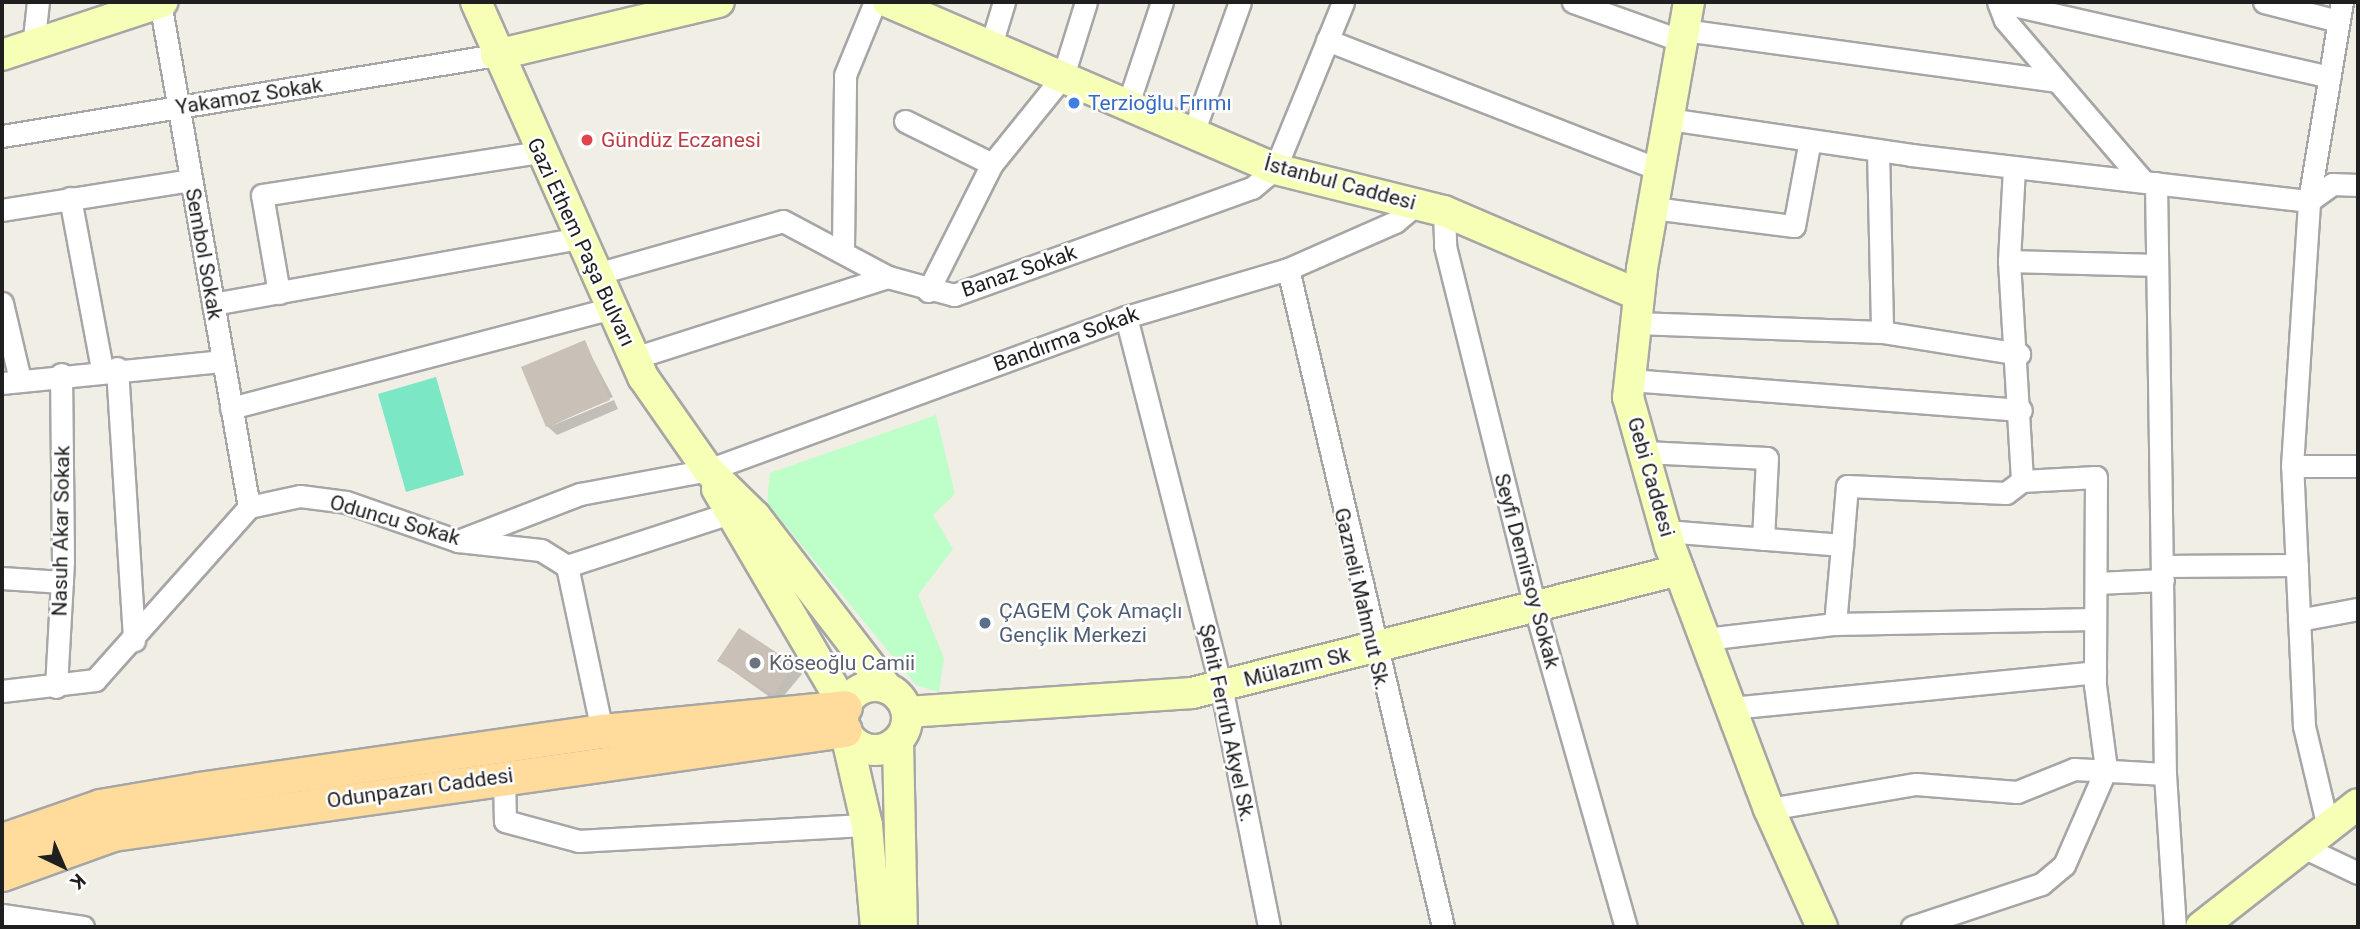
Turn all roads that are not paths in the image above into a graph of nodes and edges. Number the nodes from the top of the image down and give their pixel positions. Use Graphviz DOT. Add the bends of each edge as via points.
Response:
graph roads {
  1 [pos="38,2"];
  2 [pos="161,2"];
  3 [pos="719,2"];
  4 [pos="875,2"];
  5 [pos="888,2"];
  6 [pos="1004,2"];
  7 [pos="1087,2"];
  8 [pos="1161,2"];
  9 [pos="1240,2"];
  10 [pos="1343,2"];
  11 [pos="1573,2"];
  12 [pos="1999,2"];
  13 [pos="2264,2"];
  14 [pos="480,3"];
  15 [pos="2340,11"];
  16 [pos="1685,24"];
  17 [pos="1327,40"];
  18 [pos="991,45"];
  19 [pos="33,47"];
  20 [pos="2,55"];
  21 [pos="496,55"];
  22 [pos="1063,76"];
  23 [pos="2330,77"];
  24 [pos="2056,81"];
  25 [pos="1128,104"];
  26 [pos="179,108"];
  27 [pos="1668,118"];
  28 [pos="905,121"];
  29 [pos="1193,133"];
  30 [pos="2,136"];
  31 [pos="1810,140"];
  32 [pos="1878,150"];
  33 [pos="540,152"];
  34 [pos="992,164"];
  35 [pos="2014,168"];
  36 [pos="1275,169"];
  37 [pos="1660,170"];
  38 [pos="191,180"];
  39 [pos="2149,182"];
  40 [pos="2358,185"];
  41 [pos="71,198"];
  42 [pos="2309,201"];
  43 [pos="1431,207"];
  44 [pos="1653,208"];
  45 [pos="2,210"];
  46 [pos="579,238"];
  47 [pos="843,248"];
  48 [pos="2009,261"];
  49 [pos="2157,265"];
  50 [pos="1288,269"];
  51 [pos="596,274"];
  52 [pos="888,277"];
  53 [pos="928,291"];
  54 [pos="279,293"];
  55 [pos="2,303"];
  56 [pos="213,304"];
  57 [pos="611,308"];
  58 [pos="1638,309"];
  59 [pos="1126,317"];
  60 [pos="1882,332"];
  61 [pos="2019,354"];
  62 [pos="634,358"];
  63 [pos="223,361"];
  64 [pos="110,368"];
  65 [pos="61,374"];
  66 [pos="1630,380"];
  67 [pos="11,382"];
  68 [pos="231,408"];
  69 [pos="2021,410"];
  70 [pos="1644,452"];
  71 [pos="2292,466"];
  72 [pos="2358,466"];
  73 [pos="708,470"];
  74 [pos="2022,481"];
  75 [pos="249,507"];
  76 [pos="727,514"];
  77 [pos="1665,531"];
  78 [pos="1763,539"];
  79 [pos="458,541"];
  80 [pos="1842,545"];
  81 [pos="2297,565"];
  82 [pos="567,566"];
  83 [pos="1679,570"];
  84 [pos="2162,573"];
  85 [pos="2,578"];
  86 [pos="62,582"];
  87 [pos="2096,583"];
  88 [pos="1535,608"];
  89 [pos="2358,610"];
  90 [pos="2095,619"];
  91 [pos="2299,620"];
  92 [pos="1835,624"];
  93 [pos="1705,639"];
  94 [pos="134,640"];
  95 [pos="1372,648"];
  96 [pos="2095,672"];
  97 [pos="1221,686"];
  98 [pos="56,687"];
  99 [pos="887,688"];
  100 [pos="2,691"];
  101 [pos="1731,708"];
  102 [pos="907,712"];
  103 [pos="845,718"];
  104 [pos="602,731"];
  105 [pos="898,741"];
  106 [pos="2106,769"];
  107 [pos="2165,774"];
  108 [pos="504,775"];
  109 [pos="2358,804"];
  110 [pos="1769,809"];
  111 [pos="867,825"];
  112 [pos="2328,827"];
  113 [pos="2,840"];
  114 [pos="2301,846"];
  115 [pos="2358,873"];
  116 [pos="2,874"];
  117 [pos="2,915"];
  118 [pos="2217,923"];
  119 [pos="83,927"];
  120 [pos="876,927"];
  121 [pos="902,927"];
  122 [pos="1269,927"];
  123 [pos="1443,927"];
  124 [pos="1626,927"];
  125 [pos="1822,927"];
  126 [pos="1912,927"];
  127 [pos="2175,927"];
  1 -- 19 [label="street"];
  2 -- 19 [label="main road"];
  2 -- 26 [label="street, Sembol Sokak"];
  3 -- 21 [label="main road"];
  4 -- 47 [label="street" via="845,75"];
  5 -- 18 [label="main road, İstanbul Caddesi"];
  6 -- 18 [label="street"];
  7 -- 22 [label="street"];
  8 -- 25 [label="street"];
  9 -- 29 [label="street"];
  10 -- 17 [label="street"];
  11 -- 16 [label="street"];
  12 -- 23 [label="street"];
  12 -- 24 [label="street"];
  13 -- 15 [label="street"];
  14 -- 21 [label="main road, Gazi Ethem Paşa Bulvarı"];
  15 -- 23 [label="street"];
  16 -- 24 [label="street"];
  16 -- 27 [label="main road, Gebi Caddesi"];
  17 -- 36 [label="street"];
  17 -- 37 [label="street"];
  18 -- 22 [label="main road, İstanbul Caddesi"];
  19 -- 20 [label="main road"];
  21 -- 26 [label="street, Yakamoz Sokak"];
  21 -- 33 [label="main road, Gazi Ethem Paşa Bulvarı"];
  22 -- 25 [label="main road, İstanbul Caddesi"];
  22 -- 34 [label="street"];
  23 -- 42 [label="street"];
  24 -- 39 [label="street"];
  25 -- 29 [label="main road, İstanbul Caddesi"];
  26 -- 30 [label="street, Yakamoz Sokak"];
  26 -- 38 [label="street, Sembol Sokak"];
  27 -- 31 [label="street"];
  27 -- 37 [label="main road, Gebi Caddesi"];
  28 -- 34 [label="street"];
  29 -- 36 [label="main road, İstanbul Caddesi"];
  31 -- 32 [label="street"];
  31 -- 44 [label="street" via="1794,226"];
  32 -- 35 [label="street"];
  32 -- 60 [label="street"];
  33 -- 46 [label="main road, Gazi Ethem Paşa Bulvarı"];
  33 -- 54 [label="street" via="262,195"];
  34 -- 53 [label="street"];
  35 -- 39 [label="street"];
  35 -- 48 [label="street"];
  36 -- 43 [label="main road, İstanbul Caddesi"];
  36 -- 53 [label="street, Banaz Sokak" via="1252,188 954,295"];
  37 -- 44 [label="main road, Gebi Caddesi"];
  38 -- 41 [label="street"];
  38 -- 56 [label="street, Sembol Sokak"];
  39 -- 42 [label="street"];
  39 -- 49 [label="street"];
  40 -- 42 [label="street" via="2332,184"];
  41 -- 45 [label="street"];
  41 -- 64 [label="street"];
  42 -- 71 [label="street"];
  43 -- 50 [label="street, Bandırma Sokak"];
  43 -- 58 [label="main road, İstanbul Caddesi"];
  43 -- 88 [label="street, Seyfi Demirsoy Sokak" via="1445,246"];
  44 -- 58 [label="main road, Gebi Caddesi"];
  46 -- 51 [label="main road, Gazi Ethem Paşa Bulvarı"];
  46 -- 54 [label="street"];
  47 -- 51 [label="street, Banaz Sokak" via="783,222"];
  47 -- 52 [label="street, Banaz Sokak"];
  48 -- 49 [label="street"];
  48 -- 61 [label="street"];
  49 -- 84 [label="street"];
  50 -- 59 [label="street, Bandırma Sokak"];
  50 -- 95 [label="street, Gazneli Mahmut Sk."];
  51 -- 57 [label="main road, Gazi Ethem Paşa Bulvarı"];
  52 -- 53 [label="street, Banaz Sokak"];
  52 -- 62 [label="street"];
  54 -- 56 [label="street"];
  55 -- 67 [label="street"];
  56 -- 63 [label="street, Sembol Sokak"];
  57 -- 62 [label="main road, Gazi Ethem Paşa Bulvarı"];
  57 -- 68 [label="street"];
  58 -- 60 [label="street"];
  58 -- 66 [label="main road, Gebi Caddesi"];
  59 -- 73 [label="street, Bandırma Sokak"];
  59 -- 97 [label="street, Şehit Ferruh Akyel Sk."];
  60 -- 61 [label="street"];
  61 -- 69 [label="street"];
  62 -- 73 [label="main road, Gazi Ethem Paşa Bulvarı"];
  63 -- 64 [label="street"];
  63 -- 68 [label="street, Sembol Sokak"];
  64 -- 65 [label="street"];
  64 -- 94 [label="street"];
  65 -- 67 [label="street"];
  65 -- 86 [label="street, Nasuh Akar Sokak"];
  66 -- 69 [label="street"];
  66 -- 70 [label="main road, Gebi Caddesi" via="1628,397"];
  68 -- 75 [label="street, Sembol Sokak"];
  69 -- 74 [label="street"];
  70 -- 77 [label="main road, Gebi Caddesi"];
  70 -- 78 [label="street" via="1768,458"];
  71 -- 72 [label="street"];
  71 -- 81 [label="street"];
  73 -- 76 [label="main road, Gazi Ethem Paşa Bulvarı"];
  73 -- 79 [label="street, Bandırma Sokak" via="580,494"];
  73 -- 99 [label="main road, Gazi Ethem Paşa Bulvarı" via="755,516"];
  74 -- 80 [label="street" via="2006,493 1847,486"];
  74 -- 87 [label="street" via="2096,477"];
  75 -- 79 [label="street, Oduncu Sokak" via="300,496 346,502"];
  75 -- 94 [label="street"];
  76 -- 82 [label="street"];
  76 -- 103 [label="main road, Gazi Ethem Paşa Bulvarı"];
  77 -- 78 [label="street"];
  77 -- 83 [label="main road, Gebi Caddesi"];
  78 -- 80 [label="street"];
  79 -- 82 [label="street, Oduncu Sokak" via="541,550"];
  80 -- 92 [label="street"];
  81 -- 84 [label="street"];
  81 -- 91 [label="street"];
  82 -- 104 [label="street"];
  83 -- 88 [label="main road, Mülazım Sk"];
  83 -- 93 [label="main road, Gebi Caddesi"];
  84 -- 87 [label="street"];
  84 -- 107 [label="street"];
  85 -- 86 [label="street"];
  86 -- 98 [label="street, Nasuh Akar Sokak"];
  87 -- 90 [label="street"];
  88 -- 95 [label="main road, Mülazım Sk"];
  88 -- 124 [label="street, Seyfi Demirsoy Sokak"];
  89 -- 91 [label="street"];
  90 -- 92 [label="street"];
  90 -- 96 [label="street"];
  91 -- 112 [label="street" via="2304,726"];
  92 -- 93 [label="street"];
  93 -- 101 [label="main road, Gebi Caddesi"];
  94 -- 98 [label="street" via="94,680"];
  95 -- 97 [label="main road, Mülazım Sk"];
  95 -- 123 [label="street, Gazneli Mahmut Sk."];
  96 -- 101 [label="street"];
  96 -- 106 [label="street"];
  97 -- 102 [label="main road, Mülazım Sk" via="1192,693"];
  97 -- 122 [label="street, Şehit Ferruh Akyel Sk."];
  98 -- 100 [label="street"];
  99 -- 102 [label="main road"];
  99 -- 103 [label="main road" via="867,688"];
  101 -- 110 [label="main road, Gebi Caddesi"];
  102 -- 105 [label="main road"];
  103 -- 104 [label="main road, Odunpazarı Caddesi"];
  103 -- 105 [label="main road" via="868,750"];
  103 -- 108 [label="main road, Odunpazarı Caddesi"];
  103 -- 111 [label="main road, Gazi Ethem Paşa Bulvarı"];
  104 -- 113 [label="main road, Odunpazarı Caddesi" via="100,806"];
  105 -- 121 [label="main road"];
  106 -- 107 [label="street"];
  106 -- 110 [label="street" via="2074,769 2017,792 1916,784"];
  106 -- 126 [label="street" via="2064,865 2041,884"];
  107 -- 127 [label="street"];
  108 -- 111 [label="street" via="505,821 579,841"];
  108 -- 116 [label="main road, Odunpazarı Caddesi" via="113,834"];
  109 -- 112 [label="main road"];
  110 -- 125 [label="main road, Gebi Caddesi"];
  111 -- 120 [label="main road, Gazi Ethem Paşa Bulvarı"];
  112 -- 114 [label="main road"];
  114 -- 115 [label="street"];
  114 -- 118 [label="main road"];
  117 -- 119 [label="street"];
}
